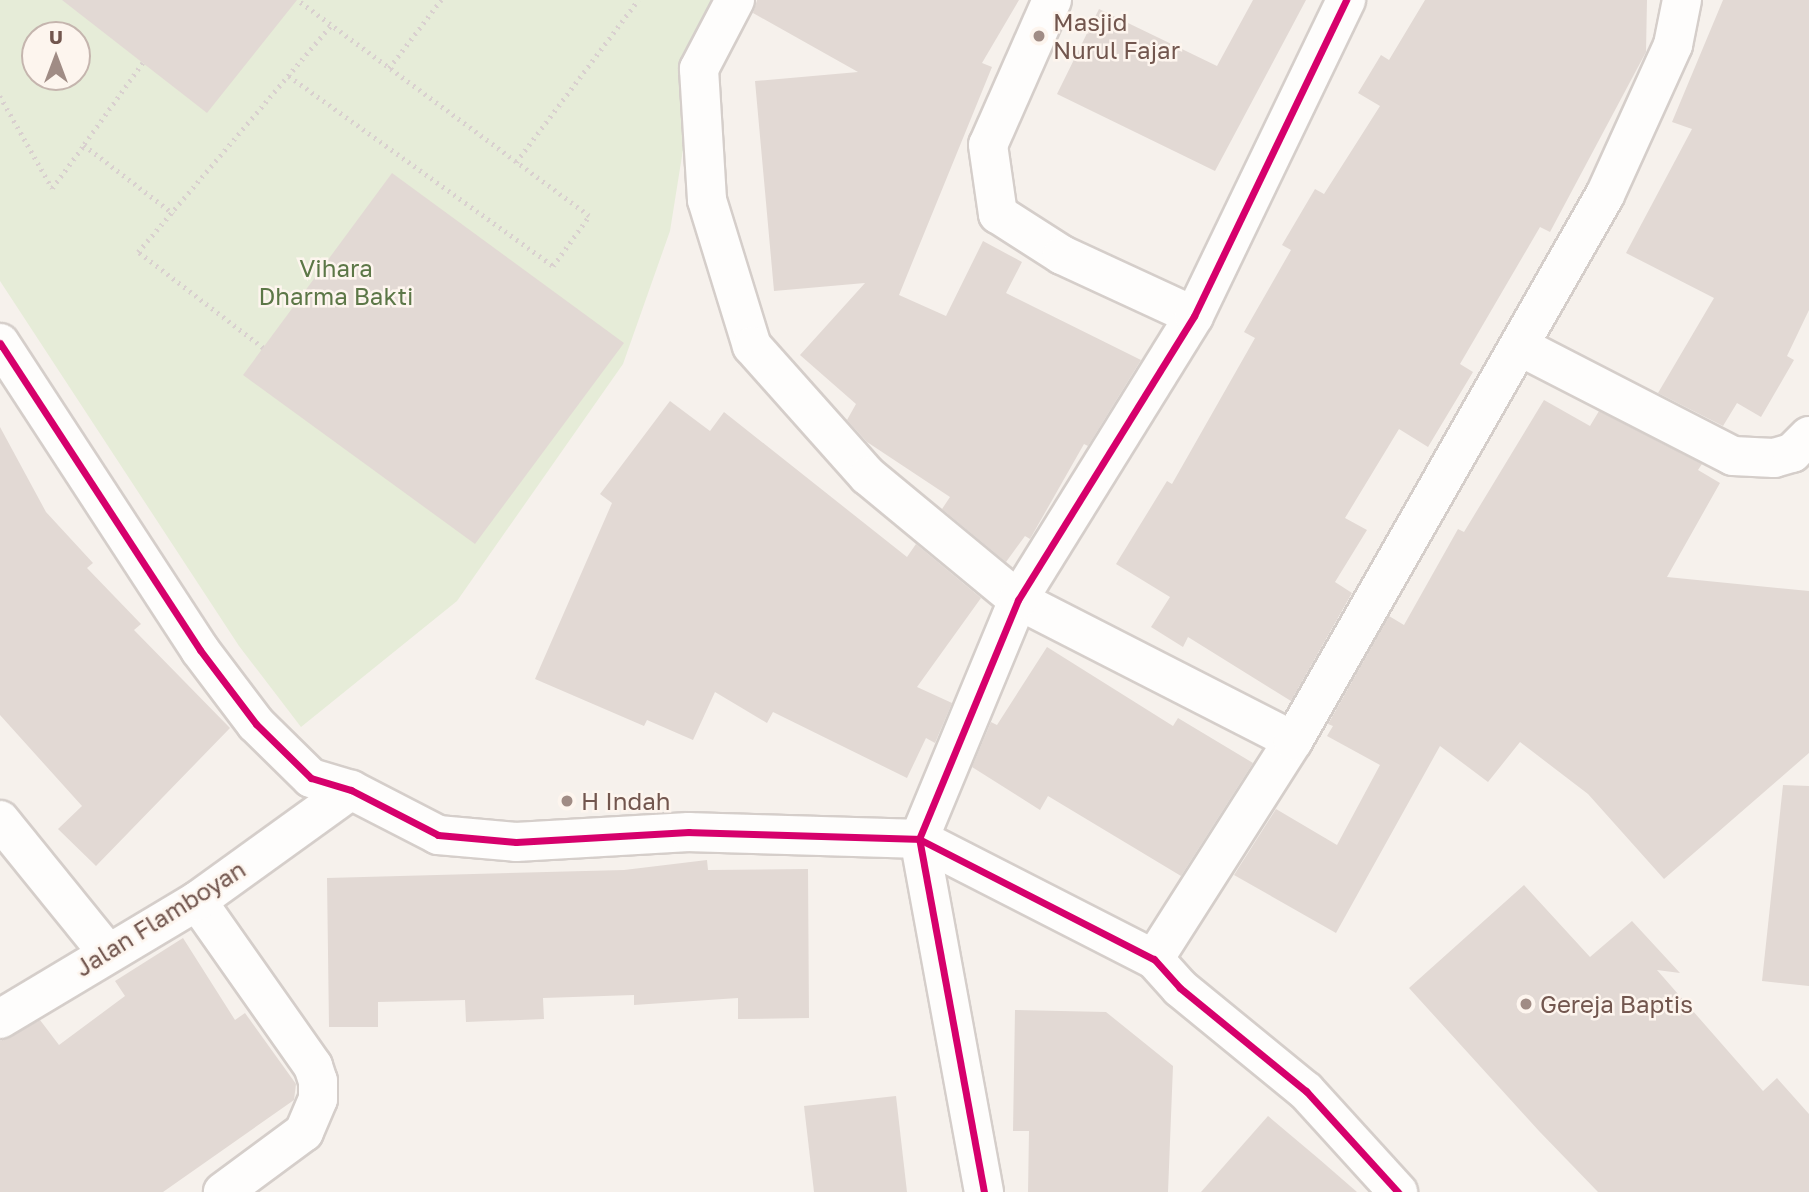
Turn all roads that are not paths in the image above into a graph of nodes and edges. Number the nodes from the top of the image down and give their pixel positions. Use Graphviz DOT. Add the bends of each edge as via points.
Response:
graph roads {
  1 [pos="734,0"];
  2 [pos="1052,0"];
  3 [pos="1346,0"];
  4 [pos="1682,0"];
  5 [pos="1195,316"];
  6 [pos="0,343"];
  7 [pos="1521,347"];
  8 [pos="1809,436"];
  9 [pos="1018,600"];
  10 [pos="1293,741"];
  11 [pos="351,790"];
  12 [pos="0,820"];
  13 [pos="919,839"];
  14 [pos="197,901"];
  15 [pos="107,952"];
  16 [pos="1154,959"];
  17 [pos="0,1019"];
  18 [pos="223,1192"];
  19 [pos="984,1192"];
  20 [pos="1398,1192"];
  1 -- 9 [label="street" via="699,69 707,200 752,346 868,476"];
  2 -- 5 [label="street" via="988,145 998,214 1062,256"];
  3 -- 5 [label="street"];
  4 -- 7 [label="street" via="1673,46 1605,195"];
  5 -- 9 [label="street"];
  6 -- 11 [label="street" via="200,650 256,724 311,778"];
  7 -- 8 [label="street" via="1733,456 1774,458 1792,453"];
  7 -- 10 [label="street"];
  9 -- 10 [label="street"];
  9 -- 13 [label="street"];
  10 -- 16 [label="street"];
  11 -- 13 [label="street" via="438,835 516,842 689,832"];
  11 -- 14 [label="street, Jalan Flamboyan"];
  12 -- 15 [label="street"];
  13 -- 16 [label="street"];
  13 -- 19 [label="street"];
  14 -- 15 [label="street, Jalan Flamboyan"];
  14 -- 18 [label="street" via="313,1066 318,1081 318,1099 304,1132"];
  15 -- 17 [label="street, Jalan Flamboyan"];
  16 -- 20 [label="street" via="1180,988 1306,1091"];
}
